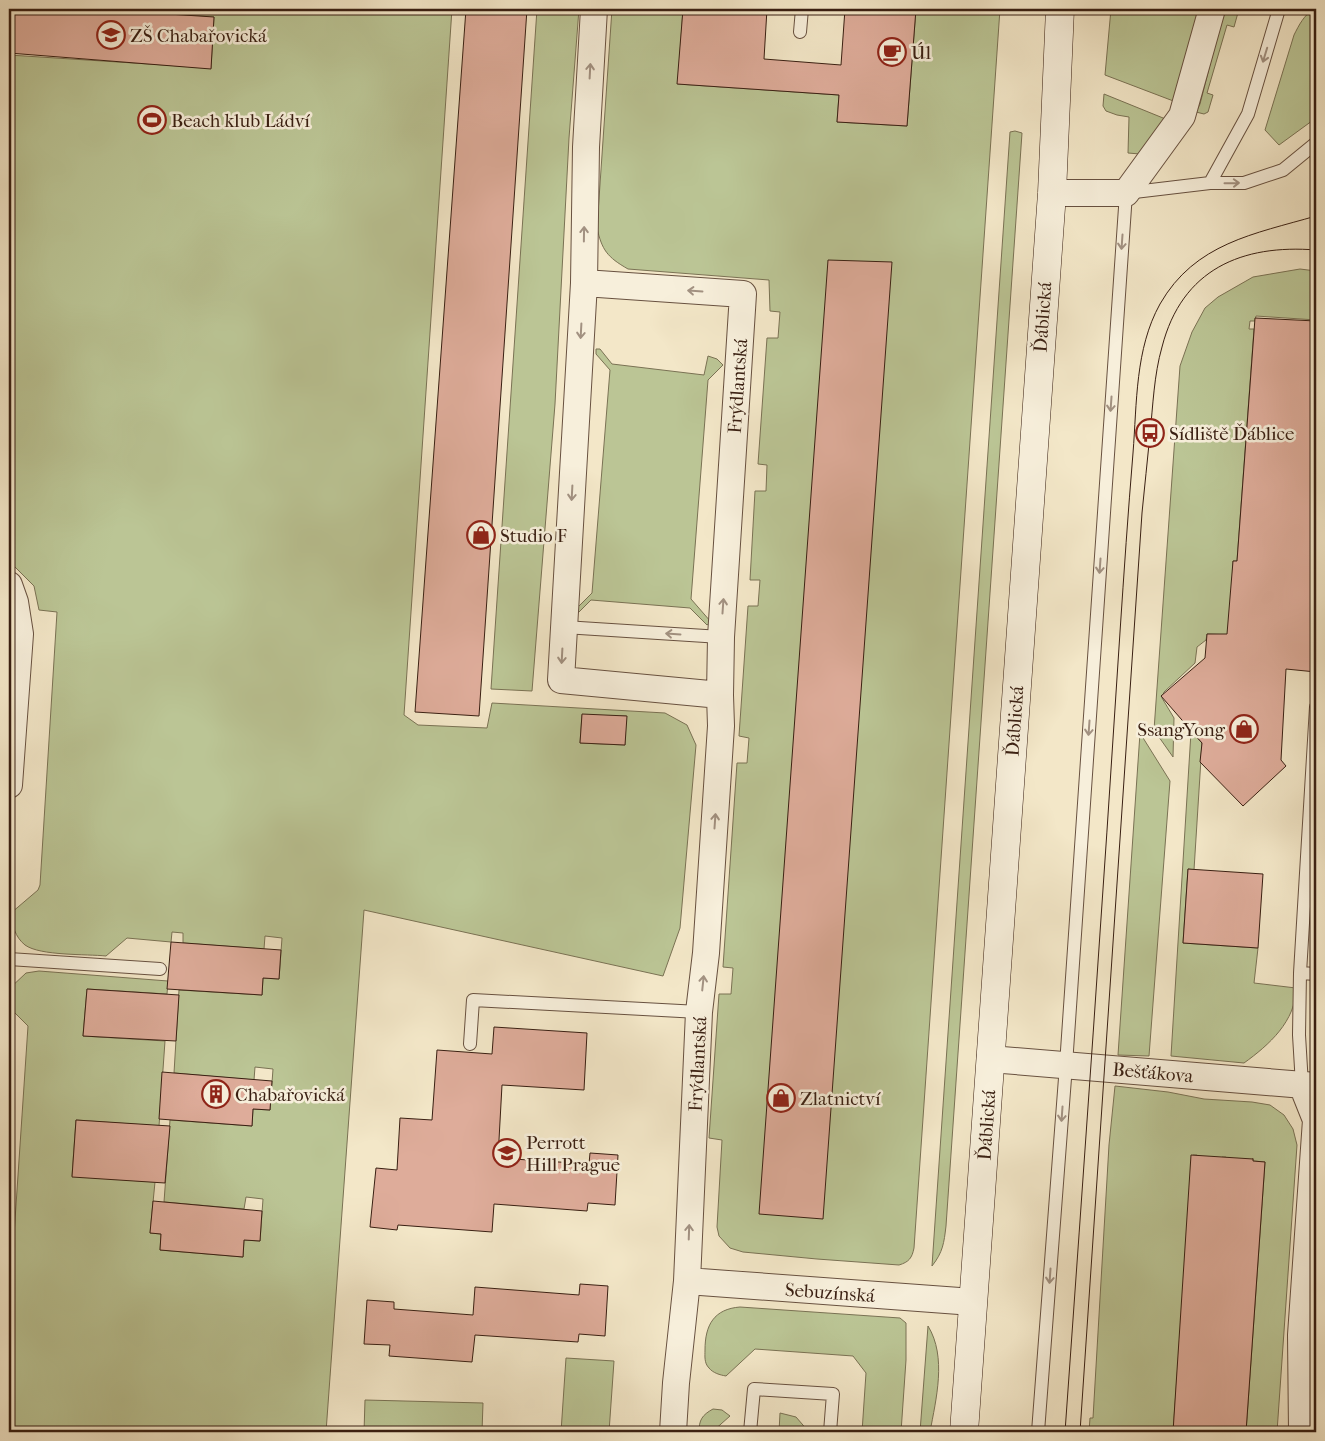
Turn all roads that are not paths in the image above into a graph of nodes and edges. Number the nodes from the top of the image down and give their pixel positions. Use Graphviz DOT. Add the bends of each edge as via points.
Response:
graph roads {
  1 [pos="594,9"];
  2 [pos="802,9"];
  3 [pos="1060,9"];
  4 [pos="1212,9"];
  5 [pos="1279,9"];
  6 [pos="800,32"];
  7 [pos="1316,143"];
  8 [pos="1210,184"];
  9 [pos="1052,193"];
  10 [pos="1126,193"];
  11 [pos="584,283"];
  12 [pos="9,585"];
  13 [pos="564,627"];
  14 [pos="721,637"];
  15 [pos="720,696"];
  16 [pos="1316,707"];
  17 [pos="1314,774"];
  18 [pos="9,785"];
  19 [pos="1303,897"];
  20 [pos="1316,898"];
  21 [pos="9,959"];
  22 [pos="160,969"];
  23 [pos="1300,973"];
  24 [pos="1316,974"];
  25 [pos="699,1012"];
  26 [pos="470,1044"];
  27 [pos="990,1059"];
  28 [pos="1066,1065"];
  29 [pos="1309,1086"];
  30 [pos="1314,1179"];
  31 [pos="1311,1274"];
  32 [pos="687,1281"];
  33 [pos="974,1302"];
  34 [pos="1309,1336"];
  35 [pos="673,1432"];
  36 [pos="750,1432"];
  37 [pos="830,1432"];
  38 [pos="964,1432"];
  39 [pos="1038,1432"];
  40 [pos="1302,1432"];
  11 -- 1 [label="street, one-way" via="586,147"];
  2 -- 6 [label="lane"];
  3 -- 9 [label="main road, Ďáblická"];
  4 -- 10 [label="street" via="1182,116"];
  5 -- 8 [label="lane, one-way" via="1248,114"];
  8 -- 7 [label="lane, one-way" via="1244,183 1283,170"];
  8 -- 10 [label="lane"];
  9 -- 10 [label="street"];
  9 -- 27 [label="main road, Ďáblická"];
  10 -- 28 [label="lane, one-way"];
  11 -- 13 [label="street, one-way"];
  14 -- 11 [label="street, Frýdlantská, one-way" via="744,294"];
  12 -- 18 [label="street" via="20,634"];
  14 -- 13 [label="lane, one-way"];
  13 -- 15 [label="street, one-way" via="561,680"];
  14 -- 15 [label="street, Frýdlantská"];
  25 -- 15 [label="street, Frýdlantská, one-way" via="706,953 721,726"];
  16 -- 17 [label="lane"];
  17 -- 19 [label="lane"];
  19 -- 20 [label="lane"];
  19 -- 23 [label="lane"];
  21 -- 22 [label="lane"];
  23 -- 24 [label="lane"];
  23 -- 29 [label="lane" via="1298,1035"];
  25 -- 26 [label="lane" via="473,1000"];
  32 -- 25 [label="street, Frýdlantská, one-way"];
  27 -- 28 [label="street, Bešťákova"];
  27 -- 33 [label="main road, Ďáblická"];
  28 -- 29 [label="street, Bešťákova"];
  28 -- 39 [label="lane, one-way"];
  29 -- 30 [label="street" via="1316,1120"];
  30 -- 31 [label="street"];
  31 -- 34 [label="street"];
  32 -- 33 [label="street, Sebuzínská"];
  32 -- 35 [label="street, Frýdlantská"];
  33 -- 38 [label="main road, Ďáblická"];
  34 -- 40 [label="street"];
  36 -- 37 [label="lane" via="754,1389 833,1394"];
}
